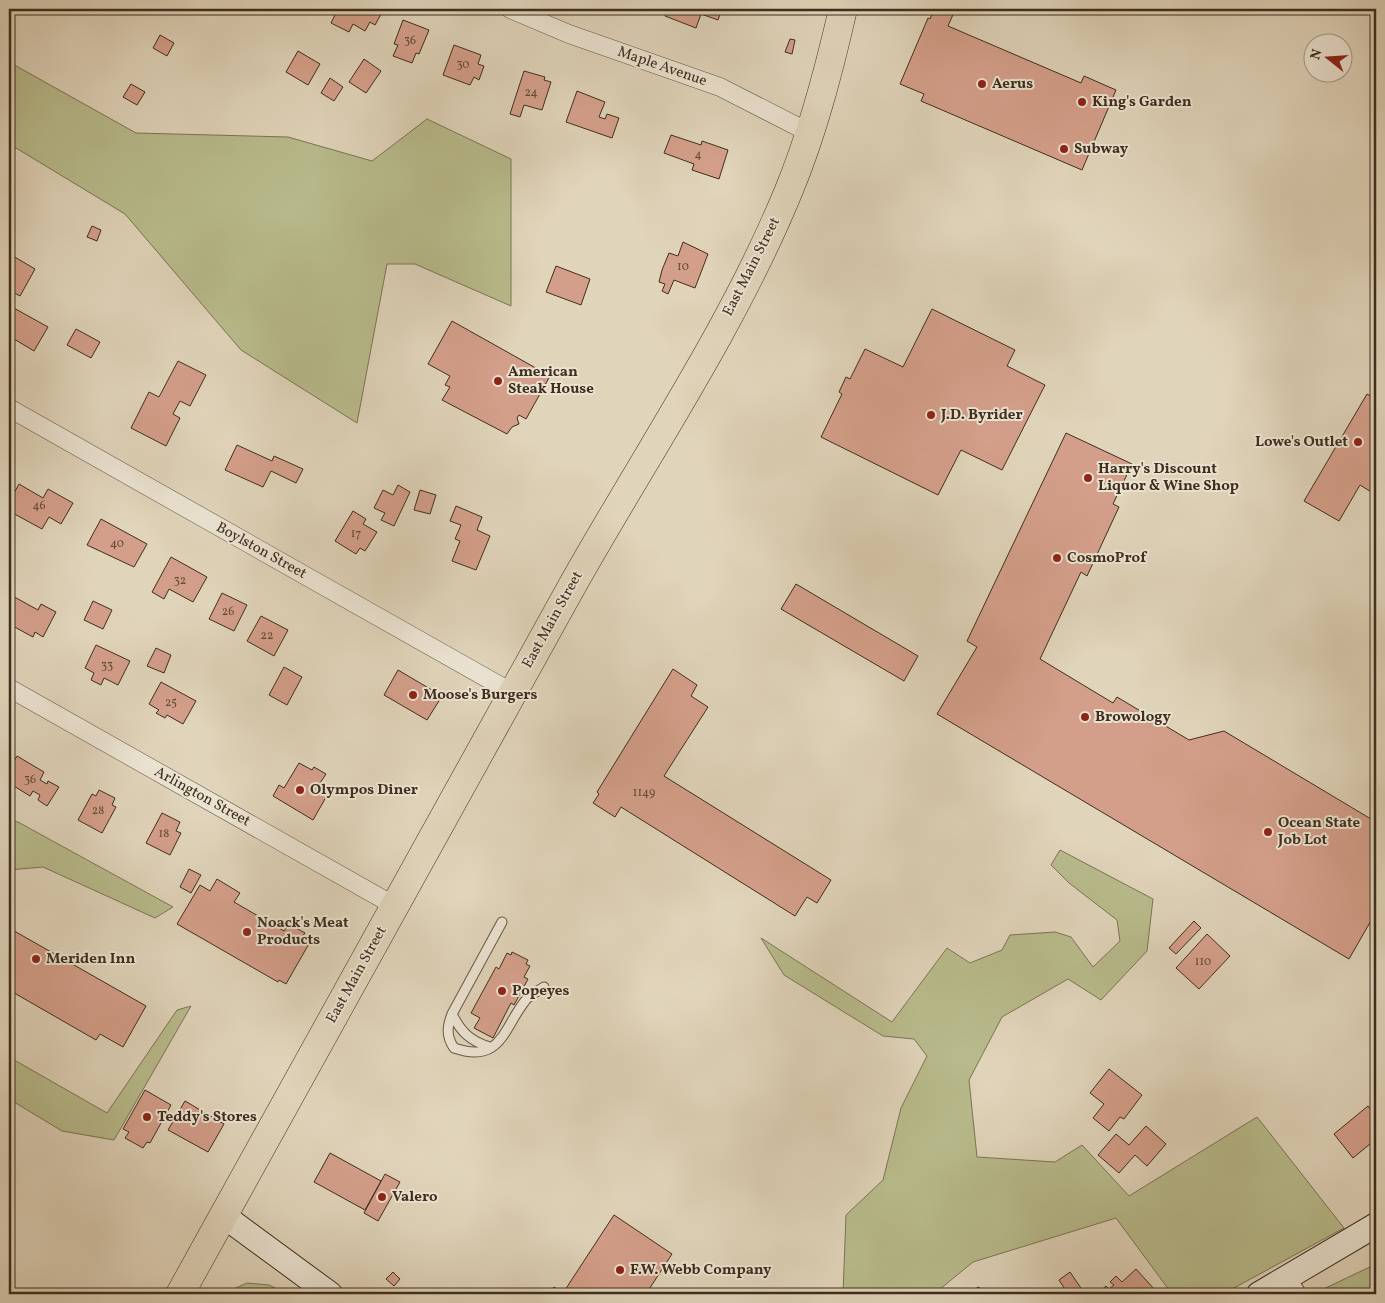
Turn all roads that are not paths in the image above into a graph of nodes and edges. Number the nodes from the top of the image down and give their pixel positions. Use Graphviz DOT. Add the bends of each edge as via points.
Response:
graph roads {
  1 [pos="510,9"];
  2 [pos="843,9"];
  3 [pos="810,133"];
  4 [pos="9,408"];
  5 [pos="9,688"];
  6 [pos="513,693"];
  7 [pos="395,906"];
  8 [pos="502,922"];
  9 [pos="544,987"];
  10 [pos="452,1014"];
  11 [pos="490,1047"];
  12 [pos="224,1216"];
  13 [pos="1376,1225"];
  14 [pos="1296,1285"];
  15 [pos="180,1294"];
  16 [pos="330,1294"];
  17 [pos="1259,1294"];
  1 -- 3 [label="street, Maple Avenue" via="720,88"];
  2 -- 3 [label="main road, East Main Street"];
  3 -- 6 [label="main road, East Main Street" via="790,188 748,277"];
  4 -- 6 [label="street, Boylston Street"];
  5 -- 7 [label="street, Arlington Street"];
  6 -- 7 [label="main road, East Main Street"];
  7 -- 12 [label="main road, East Main Street"];
  8 -- 10 [label="lane"];
  9 -- 11 [label="lane" via="526,999 500,1043"];
  10 -- 11 [label="lane" via="460,1030 469,1038"];
  10 -- 11 [label="lane" via="447,1038 454,1048 473,1053"];
  12 -- 15 [label="main road, East Main Street"];
  12 -- 16 [label="main road"];
  13 -- 14 [label="main road"];
  14 -- 17 [label="main road"];
}
